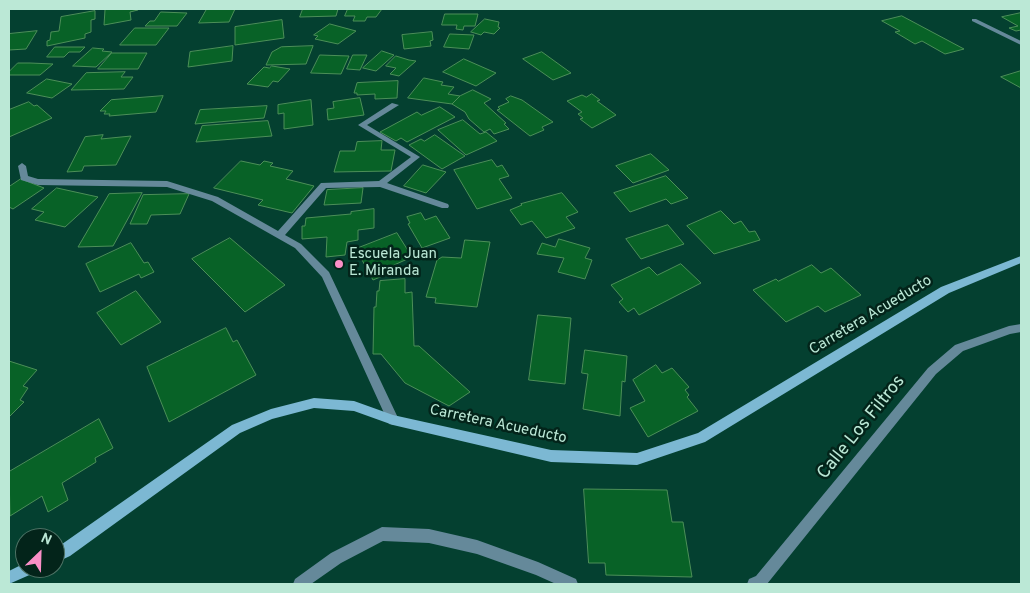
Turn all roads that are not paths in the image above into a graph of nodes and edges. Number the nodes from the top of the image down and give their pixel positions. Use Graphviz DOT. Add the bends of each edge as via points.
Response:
graph roads {
  1 [pos="974,20"];
  2 [pos="1021,43"];
  3 [pos="395,105"];
  4 [pos="22,166"];
  5 [pos="381,184"];
  6 [pos="445,206"];
  7 [pos="279,236"];
  8 [pos="1021,259"];
  9 [pos="1021,328"];
  10 [pos="394,420"];
  11 [pos="65,551"];
  12 [pos="759,583"];
  13 [pos="300,584"];
  14 [pos="571,584"];
  1 -- 2 [label="street"];
  3 -- 5 [label="street" via="362,125 416,157"];
  4 -- 7 [label="street" via="24,178 38,182 167,184 215,199"];
  5 -- 6 [label="street"];
  5 -- 7 [label="street" via="324,185"];
  7 -- 10 [label="street" via="298,246 326,275"];
  8 -- 10 [label="street, Carretera Acueducto" via="945,290 702,438 637,459 551,456"];
  9 -- 12 [label="street, Calle Los Filtros" via="959,348 932,371"];
  10 -- 11 [label="street, Carretera Acueducto" via="354,406 314,403 271,414 236,429"];
  13 -- 14 [label="street" via="336,558 382,534 429,536 477,547"];
}
